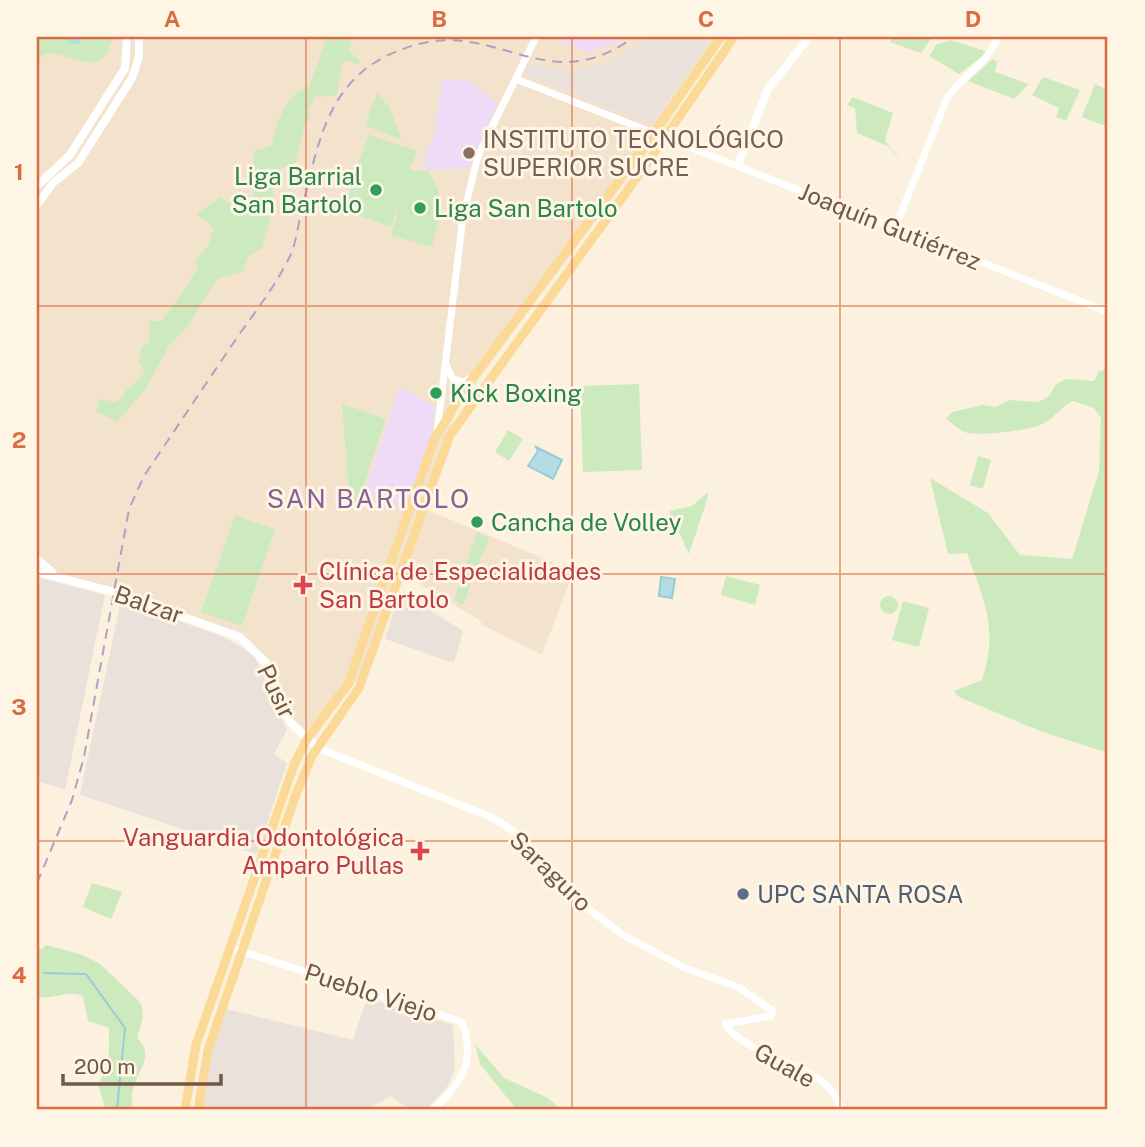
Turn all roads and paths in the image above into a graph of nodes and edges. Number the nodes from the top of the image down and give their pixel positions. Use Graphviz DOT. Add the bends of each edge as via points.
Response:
graph roads {
  1 [pos="127,37"];
  2 [pos="139,37"];
  3 [pos="536,37"];
  4 [pos="721,37"];
  5 [pos="734,37"];
  6 [pos="809,37"];
  7 [pos="998,37"];
  8 [pos="516,79"];
  9 [pos="654,133"];
  10 [pos="666,138"];
  11 [pos="738,165"];
  12 [pos="37,186"];
  13 [pos="37,205"];
  14 [pos="895,228"];
  15 [pos="1108,312"];
  16 [pos="446,358"];
  17 [pos="473,378"];
  18 [pos="437,432"];
  19 [pos="37,559"];
  20 [pos="37,571"];
  21 [pos="52,572"];
  22 [pos="61,577"];
  23 [pos="236,635"];
  24 [pos="307,740"];
  25 [pos="318,748"];
  26 [pos="231,948"];
  27 [pos="244,952"];
  28 [pos="725,1024"];
  29 [pos="185,1110"];
  30 [pos="198,1110"];
  31 [pos="433,1110"];
  32 [pos="840,1110"];
  1 -- 12 [label="main road" via="122,71 70,155"];
  2 -- 13 [label="main road" via="132,78 78,163 53,183"];
  3 -- 8 [label="street"];
  4 -- 9 [label="main road"];
  5 -- 10 [label="main road"];
  6 -- 11 [label="main road" via="768,89"];
  7 -- 14 [label="street" via="990,55 947,97"];
  8 -- 9 [label="street, Joaquín Gutiérrez"];
  8 -- 16 [label="street" via="478,156 463,217"];
  9 -- 10 [label="street, Joaquín Gutiérrez"];
  9 -- 17 [label="main road"];
  10 -- 11 [label="street, Joaquín Gutiérrez"];
  10 -- 25 [label="main road" via="450,435 359,688"];
  11 -- 14 [label="street, Joaquín Gutiérrez"];
  14 -- 15 [label="street, Joaquín Gutiérrez"];
  16 -- 17 [label="street" via="453,379"];
  16 -- 18 [label="street"];
  17 -- 18 [label="main road"];
  18 -- 24 [label="main road" via="348,684"];
  19 -- 21 [label="main road"];
  20 -- 21 [label="main road, Balzar"];
  20 -- 22 [label="main road, Balzar"];
  21 -- 22 [label="main road, Balzar"];
  22 -- 23 [label="main road, Balzar"];
  23 -- 24 [label="main road, Pusir" via="271,668 285,714"];
  24 -- 25 [label="main road, Pusir"];
  24 -- 26 [label="main road" via="294,765"];
  25 -- 27 [label="main road" via="295,797"];
  25 -- 28 [label="street, Saraguro" via="491,817 518,834 591,911 623,935 685,968 738,987 773,1013"];
  26 -- 27 [label="street, Pueblo Viejo"];
  26 -- 29 [label="main road" via="196,1045"];
  27 -- 30 [label="main road" via="208,1050"];
  27 -- 31 [label="street, Pueblo Viejo" via="459,1020 465,1073"];
  28 -- 32 [label="street, Guale" via="740,1040 807,1072 832,1094"];
}
